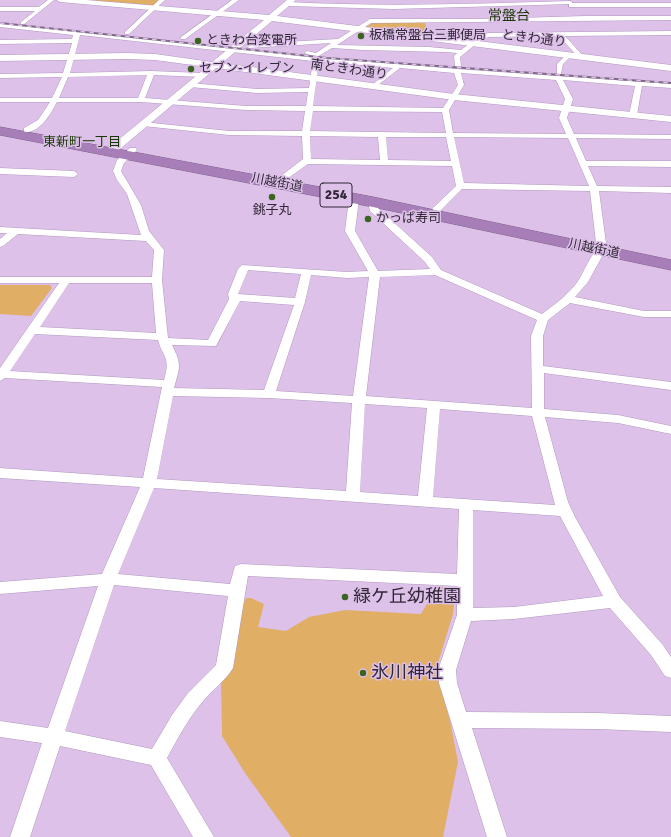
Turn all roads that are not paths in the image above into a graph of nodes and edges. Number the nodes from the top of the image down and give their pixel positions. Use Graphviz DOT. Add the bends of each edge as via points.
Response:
graph roads {
  1 [pos="51,0"];
  2 [pos="60,0"];
  3 [pos="162,0"];
  4 [pos="236,0"];
  5 [pos="290,2"];
  6 [pos="368,3"];
  7 [pos="439,3"];
  8 [pos="469,3"];
  9 [pos="671,5"];
  10 [pos="412,6"];
  11 [pos="571,6"];
  12 [pos="154,8"];
  13 [pos="0,9"];
  14 [pos="40,9"];
  15 [pos="538,11"];
  16 [pos="218,13"];
  17 [pos="478,15"];
  18 [pos="271,18"];
  19 [pos="585,18"];
  20 [pos="671,18"];
  21 [pos="548,19"];
  22 [pos="0,20"];
  23 [pos="370,21"];
  24 [pos="419,21"];
  25 [pos="482,21"];
  26 [pos="23,23"];
  27 [pos="554,24"];
  28 [pos="0,25"];
  29 [pos="359,29"];
  30 [pos="127,32"];
  31 [pos="562,33"];
  32 [pos="671,33"];
  33 [pos="78,34"];
  34 [pos="601,34"];
  35 [pos="488,35"];
  36 [pos="183,38"];
  37 [pos="196,39"];
  38 [pos="75,41"];
  39 [pos="339,41"];
  40 [pos="0,42"];
  41 [pos="472,44"];
  42 [pos="237,45"];
  43 [pos="331,46"];
  44 [pos="21,50"];
  45 [pos="462,52"];
  46 [pos="568,56"];
  47 [pos="72,57"];
  48 [pos="316,57"];
  49 [pos="0,58"];
  50 [pos="582,58"];
  51 [pos="214,65"];
  52 [pos="398,67"];
  53 [pos="458,68"];
  54 [pos="671,68"];
  55 [pos="151,73"];
  56 [pos="65,74"];
  57 [pos="202,75"];
  58 [pos="0,76"];
  59 [pos="558,76"];
  60 [pos="314,78"];
  61 [pos="671,80"];
  62 [pos="639,84"];
  63 [pos="190,85"];
  64 [pos="374,86"];
  65 [pos="671,86"];
  66 [pos="312,90"];
  67 [pos="454,97"];
  68 [pos="0,100"];
  69 [pos="54,100"];
  70 [pos="141,100"];
  71 [pos="170,102"];
  72 [pos="309,109"];
  73 [pos="566,109"];
  74 [pos="445,110"];
  75 [pos="633,115"];
  76 [pos="671,119"];
  77 [pos="143,124"];
  78 [pos="0,126"];
  79 [pos="27,130"];
  80 [pos="0,131"];
  81 [pos="306,134"];
  82 [pos="382,135"];
  83 [pos="451,135"];
  84 [pos="570,137"];
  85 [pos="671,138"];
  86 [pos="122,151"];
  87 [pos="306,161"];
  88 [pos="583,162"];
  89 [pos="384,163"];
  90 [pos="456,164"];
  91 [pos="671,164"];
  92 [pos="0,171"];
  93 [pos="74,174"];
  94 [pos="284,178"];
  95 [pos="460,186"];
  96 [pos="594,188"];
  97 [pos="671,190"];
  98 [pos="354,198"];
  99 [pos="373,202"];
  100 [pos="437,209"];
  101 [pos="0,230"];
  102 [pos="16,231"];
  103 [pos="148,238"];
  104 [pos="0,244"];
  105 [pos="601,247"];
  106 [pos="671,258"];
  107 [pos="671,266"];
  108 [pos="307,272"];
  109 [pos="437,272"];
  110 [pos="375,275"];
  111 [pos="0,280"];
  112 [pos="66,280"];
  113 [pos="156,280"];
  114 [pos="236,297"];
  115 [pos="568,299"];
  116 [pos="300,302"];
  117 [pos="671,314"];
  118 [pos="543,319"];
  119 [pos="32,330"];
  120 [pos="163,339"];
  121 [pos="537,369"];
  122 [pos="1,375"];
  123 [pos="671,386"];
  124 [pos="168,388"];
  125 [pos="269,394"];
  126 [pos="359,400"];
  127 [pos="434,405"];
  128 [pos="538,413"];
  129 [pos="671,430"];
  130 [pos="0,473"];
  131 [pos="149,483"];
  132 [pos="353,496"];
  133 [pos="425,501"];
  134 [pos="466,504"];
  135 [pos="565,511"];
  136 [pos="108,579"];
  137 [pos="465,580"];
  138 [pos="0,588"];
  139 [pos="237,591"];
  140 [pos="614,601"];
  141 [pos="465,615"];
  142 [pos="671,671"];
  143 [pos="461,720"];
  144 [pos="671,724"];
  145 [pos="0,729"];
  146 [pos="54,737"];
  147 [pos="157,758"];
  148 [pos="20,837"];
  149 [pos="204,837"];
  150 [pos="497,837"];
  1 -- 14 [label="street"];
  2 -- 12 [label="street, ときわ通り"];
  3 -- 12 [label="street"];
  4 -- 16 [label="street"];
  5 -- 6 [label="street" via="323,6"];
  5 -- 18 [label="street"];
  6 -- 10 [label="street"];
  6 -- 23 [label="street"];
  7 -- 8 [label="street"];
  7 -- 10 [label="street"];
  8 -- 11 [label="street"];
  8 -- 15 [label="street" via="475,12"];
  9 -- 11 [label="street"];
  10 -- 24 [label="street"];
  11 -- 19 [label="street"];
  12 -- 16 [label="street, ときわ通り"];
  12 -- 30 [label="street"];
  13 -- 14 [label="street"];
  14 -- 26 [label="street"];
  16 -- 18 [label="street, ときわ通り"];
  16 -- 36 [label="street"];
  17 -- 25 [label="street"];
  18 -- 29 [label="street, ときわ通り"];
  18 -- 42 [label="street"];
  19 -- 20 [label="street"];
  19 -- 21 [label="street"];
  19 -- 34 [label="street"];
  21 -- 25 [label="street"];
  21 -- 27 [label="street"];
  22 -- 26 [label="street"];
  23 -- 24 [label="street"];
  23 -- 29 [label="street"];
  24 -- 25 [label="street"];
  25 -- 35 [label="street"];
  26 -- 30 [label="street"];
  28 -- 33 [label="street"];
  29 -- 39 [label="street"];
  29 -- 41 [label="street, ときわ通り"];
  30 -- 36 [label="street"];
  31 -- 34 [label="street"];
  31 -- 35 [label="street"];
  31 -- 50 [label="street"];
  32 -- 34 [label="street"];
  33 -- 38 [label="street"];
  33 -- 42 [label="street"];
  35 -- 41 [label="street"];
  36 -- 37 [label="street"];
  38 -- 44 [label="street"];
  38 -- 47 [label="street"];
  39 -- 42 [label="street"];
  39 -- 43 [label="street"];
  40 -- 44 [label="street"];
  41 -- 45 [label="street"];
  41 -- 46 [label="street, ときわ通り"];
  42 -- 48 [label="street"];
  42 -- 48 [label="street"];
  42 -- 51 [label="street"];
  43 -- 45 [label="street"];
  43 -- 48 [label="street"];
  44 -- 47 [label="street, 南ときわ通り"];
  44 -- 49 [label="street, 南ときわ通り"];
  45 -- 53 [label="street" via="456,58"];
  46 -- 50 [label="street, ときわ通り"];
  46 -- 59 [label="street" via="560,64"];
  47 -- 51 [label="street, 南ときわ通り" via="141,56"];
  47 -- 56 [label="street"];
  48 -- 52 [label="street"];
  48 -- 53 [label="street"];
  48 -- 60 [label="street"];
  50 -- 54 [label="street, ときわ通り"];
  51 -- 57 [label="street"];
  51 -- 60 [label="street, 南ときわ通り"];
  52 -- 53 [label="street"];
  52 -- 64 [label="street"];
  53 -- 59 [label="street"];
  53 -- 67 [label="street" via="461,85"];
  55 -- 56 [label="street"];
  55 -- 57 [label="street"];
  55 -- 70 [label="street"];
  56 -- 58 [label="street"];
  56 -- 69 [label="street"];
  57 -- 63 [label="street"];
  59 -- 61 [label="street"];
  59 -- 62 [label="street"];
  59 -- 73 [label="street" via="569,99"];
  60 -- 64 [label="street, 南ときわ通り"];
  60 -- 66 [label="street"];
  62 -- 65 [label="street"];
  62 -- 75 [label="street"];
  63 -- 66 [label="street" via="257,91"];
  63 -- 71 [label="street"];
  64 -- 67 [label="street, 南ときわ通り"];
  66 -- 72 [label="street"];
  67 -- 73 [label="street, 南ときわ通り"];
  67 -- 74 [label="street"];
  68 -- 69 [label="street"];
  69 -- 70 [label="street"];
  69 -- 79 [label="street" via="42,121"];
  70 -- 71 [label="street"];
  71 -- 72 [label="street" via="246,108"];
  71 -- 77 [label="street"];
  72 -- 74 [label="street"];
  72 -- 81 [label="street"];
  73 -- 75 [label="street, 南ときわ通り"];
  73 -- 84 [label="street" via="563,118"];
  74 -- 83 [label="street"];
  75 -- 76 [label="street, 南ときわ通り"];
  77 -- 81 [label="street" via="229,133"];
  77 -- 86 [label="street"];
  78 -- 79 [label="highway, 川越街道 / 254"];
  79 -- 86 [label="highway, 川越街道 / 254"];
  80 -- 86 [label="highway, 川越街道 / 254"];
  81 -- 82 [label="street"];
  81 -- 87 [label="street"];
  82 -- 83 [label="street"];
  82 -- 89 [label="street"];
  83 -- 84 [label="street"];
  83 -- 90 [label="street"];
  84 -- 85 [label="street"];
  84 -- 88 [label="street"];
  86 -- 94 [label="highway, 川越街道 / 254"];
  86 -- 98 [label="highway, 川越街道 / 254"];
  86 -- 103 [label="street" via="117,171 131,194"];
  87 -- 89 [label="street"];
  87 -- 94 [label="street"];
  88 -- 91 [label="street"];
  88 -- 96 [label="street"];
  89 -- 90 [label="street"];
  90 -- 95 [label="street"];
  92 -- 93 [label="street"];
  94 -- 100 [label="highway, 川越街道 / 254"];
  95 -- 96 [label="street"];
  95 -- 100 [label="street"];
  96 -- 97 [label="street"];
  96 -- 105 [label="street"];
  98 -- 99 [label="highway, 川越街道 / 254"];
  98 -- 110 [label="street" via="350,231"];
  99 -- 105 [label="highway, 川越街道 / 254"];
  99 -- 109 [label="street" via="373,209 428,259"];
  100 -- 105 [label="highway, 川越街道 / 254"];
  101 -- 102 [label="street"];
  102 -- 103 [label="street"];
  102 -- 104 [label="street"];
  103 -- 113 [label="street" via="159,250"];
  105 -- 106 [label="highway, 川越街道 / 254"];
  105 -- 107 [label="highway, 川越街道 / 254"];
  105 -- 115 [label="street" via="583,282"];
  108 -- 110 [label="street"];
  108 -- 114 [label="street" via="246,267 233,294 233,297"];
  108 -- 116 [label="street"];
  109 -- 110 [label="street"];
  109 -- 118 [label="street"];
  110 -- 126 [label="street"];
  111 -- 112 [label="street"];
  112 -- 113 [label="street"];
  112 -- 119 [label="street"];
  113 -- 120 [label="street"];
  114 -- 116 [label="street"];
  114 -- 120 [label="street" via="212,344"];
  115 -- 117 [label="street" via="644,314"];
  115 -- 118 [label="street"];
  116 -- 125 [label="street"];
  118 -- 121 [label="street" via="537,336"];
  119 -- 120 [label="street"];
  119 -- 122 [label="street"];
  120 -- 124 [label="street" via="173,359 174,368"];
  121 -- 123 [label="street"];
  121 -- 128 [label="street"];
  122 -- 124 [label="street"];
  124 -- 125 [label="street"];
  124 -- 131 [label="street"];
  125 -- 126 [label="street"];
  126 -- 127 [label="street"];
  126 -- 132 [label="street"];
  127 -- 128 [label="street"];
  127 -- 133 [label="street"];
  128 -- 129 [label="street" via="618,419"];
  128 -- 135 [label="street"];
  130 -- 131 [label="street"];
  131 -- 132 [label="street"];
  131 -- 136 [label="street"];
  132 -- 133 [label="street"];
  133 -- 134 [label="street"];
  134 -- 135 [label="street"];
  134 -- 137 [label="street"];
  135 -- 140 [label="street"];
  136 -- 138 [label="street"];
  136 -- 139 [label="street"];
  136 -- 146 [label="street"];
  137 -- 139 [label="street" via="241,570"];
  137 -- 141 [label="street"];
  139 -- 147 [label="street" via="224,668 208,680 192,700"];
  140 -- 141 [label="street" via="514,613"];
  140 -- 142 [label="street" via="657,650"];
  141 -- 143 [label="street" via="447,670 448,683"];
  143 -- 144 [label="street"];
  143 -- 150 [label="street"];
  145 -- 146 [label="street"];
  146 -- 147 [label="street"];
  146 -- 148 [label="street"];
  147 -- 149 [label="street"];
}
